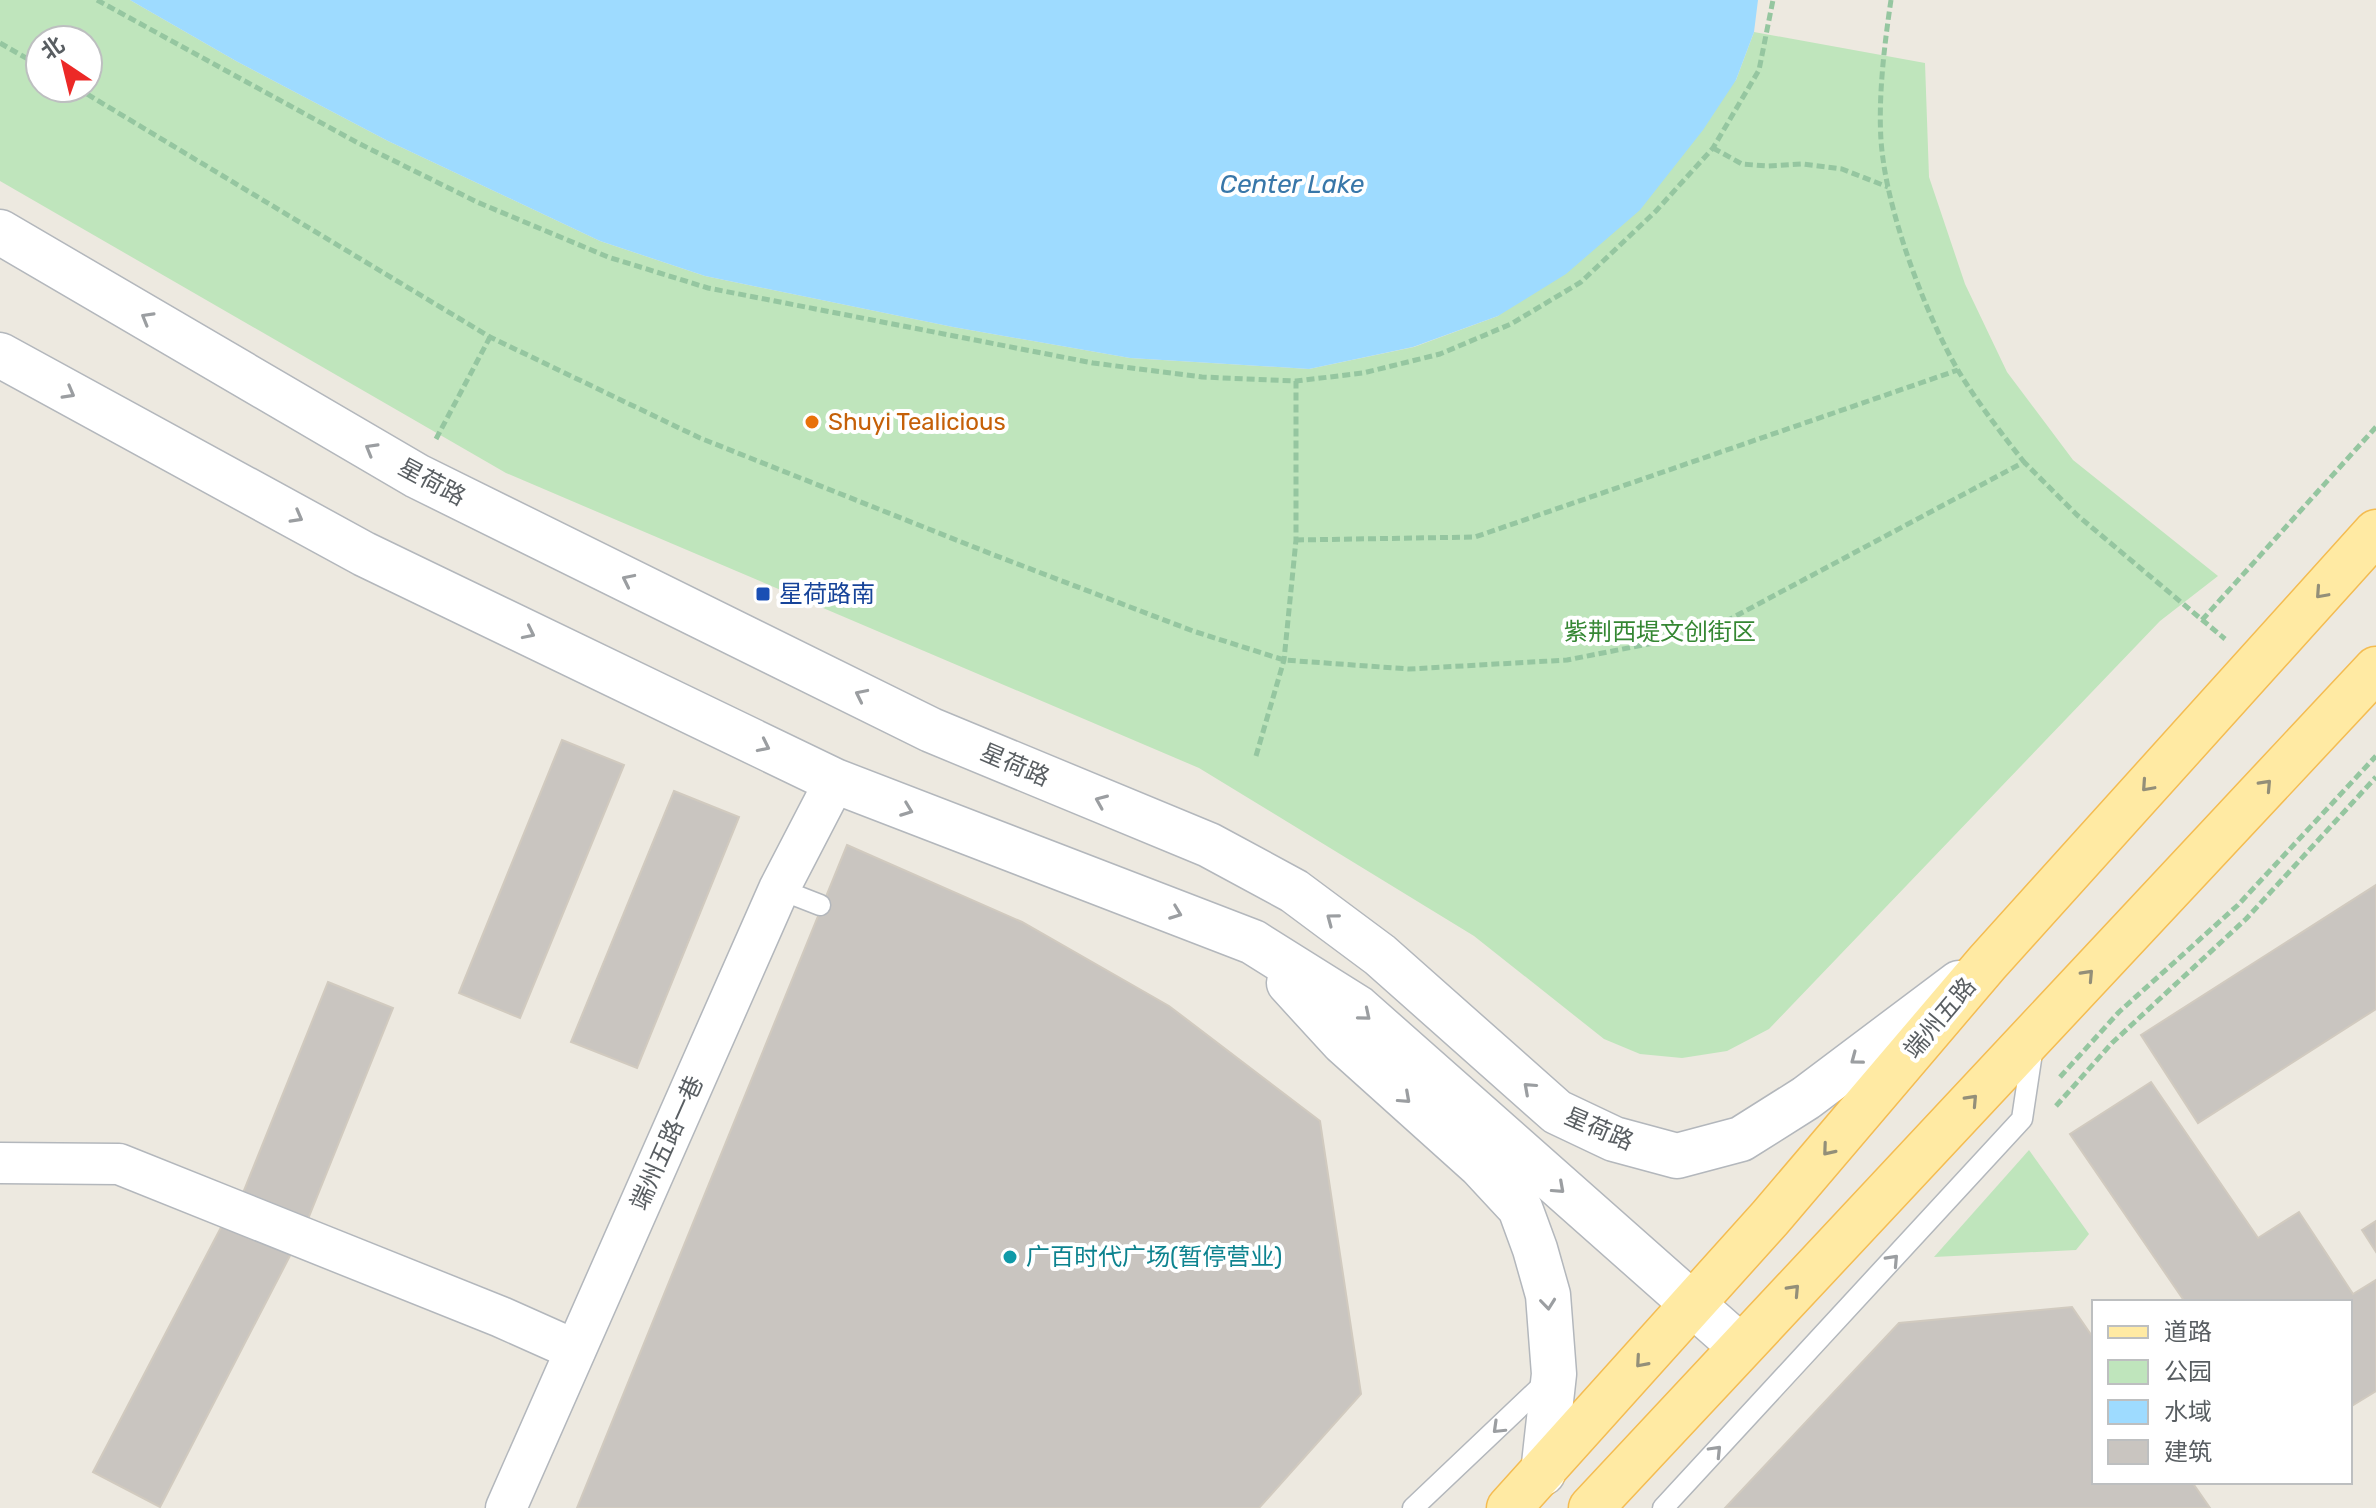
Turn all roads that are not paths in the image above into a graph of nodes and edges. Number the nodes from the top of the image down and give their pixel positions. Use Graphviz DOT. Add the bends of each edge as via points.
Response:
graph roads {
  1 [pos="0,232"];
  2 [pos="0,355"];
  3 [pos="2376,532"];
  4 [pos="2376,669"];
  5 [pos="835,781"];
  6 [pos="779,889"];
  7 [pos="820,905"];
  8 [pos="1253,942"];
  9 [pos="1987,963"];
  10 [pos="2035,1032"];
  11 [pos="0,1163"];
  12 [pos="1693,1304"];
  13 [pos="1741,1347"];
  14 [pos="575,1350"];
  15 [pos="1554,1374"];
  16 [pos="1543,1473"];
  17 [pos="506,1508"];
  18 [pos="1413,1508"];
  19 [pos="1509,1508"];
  20 [pos="1591,1508"];
  21 [pos="1663,1508"];
  9 -- 1 [label="street, 星荷路, one-way" via="1806,1098 1741,1139 1677,1156 1614,1139 1557,1112 1380,955 1294,891 1209,845 931,730 417,476"];
  2 -- 5 [label="street, one-way" via="364,554"];
  3 -- 9 [label="main road, 端州五路, one-way"];
  10 -- 4 [label="main road, one-way"];
  5 -- 6 [label="street, 端州五路一巷"];
  5 -- 8 [label="street, one-way"];
  6 -- 7 [label="lane"];
  6 -- 14 [label="street, 端州五路一巷"];
  8 -- 12 [label="street, one-way" via="1358,1008"];
  8 -- 15 [label="street, one-way" via="1343,1042 1520,1208 1548,1295"];
  9 -- 12 [label="main road, 端州五路, one-way"];
  13 -- 10 [label="main road, one-way"];
  21 -- 10 [label="lane, one-way" via="2022,1119"];
  11 -- 14 [label="street" via="119,1164"];
  12 -- 13 [label="street"];
  12 -- 16 [label="main road, 端州五路, one-way"];
  13 -- 20 [label="main road"];
  14 -- 17 [label="street, 端州五路一巷"];
  15 -- 16 [label="street"];
  15 -- 18 [label="lane, one-way"];
  16 -- 19 [label="main road, 端州五路"];
}
